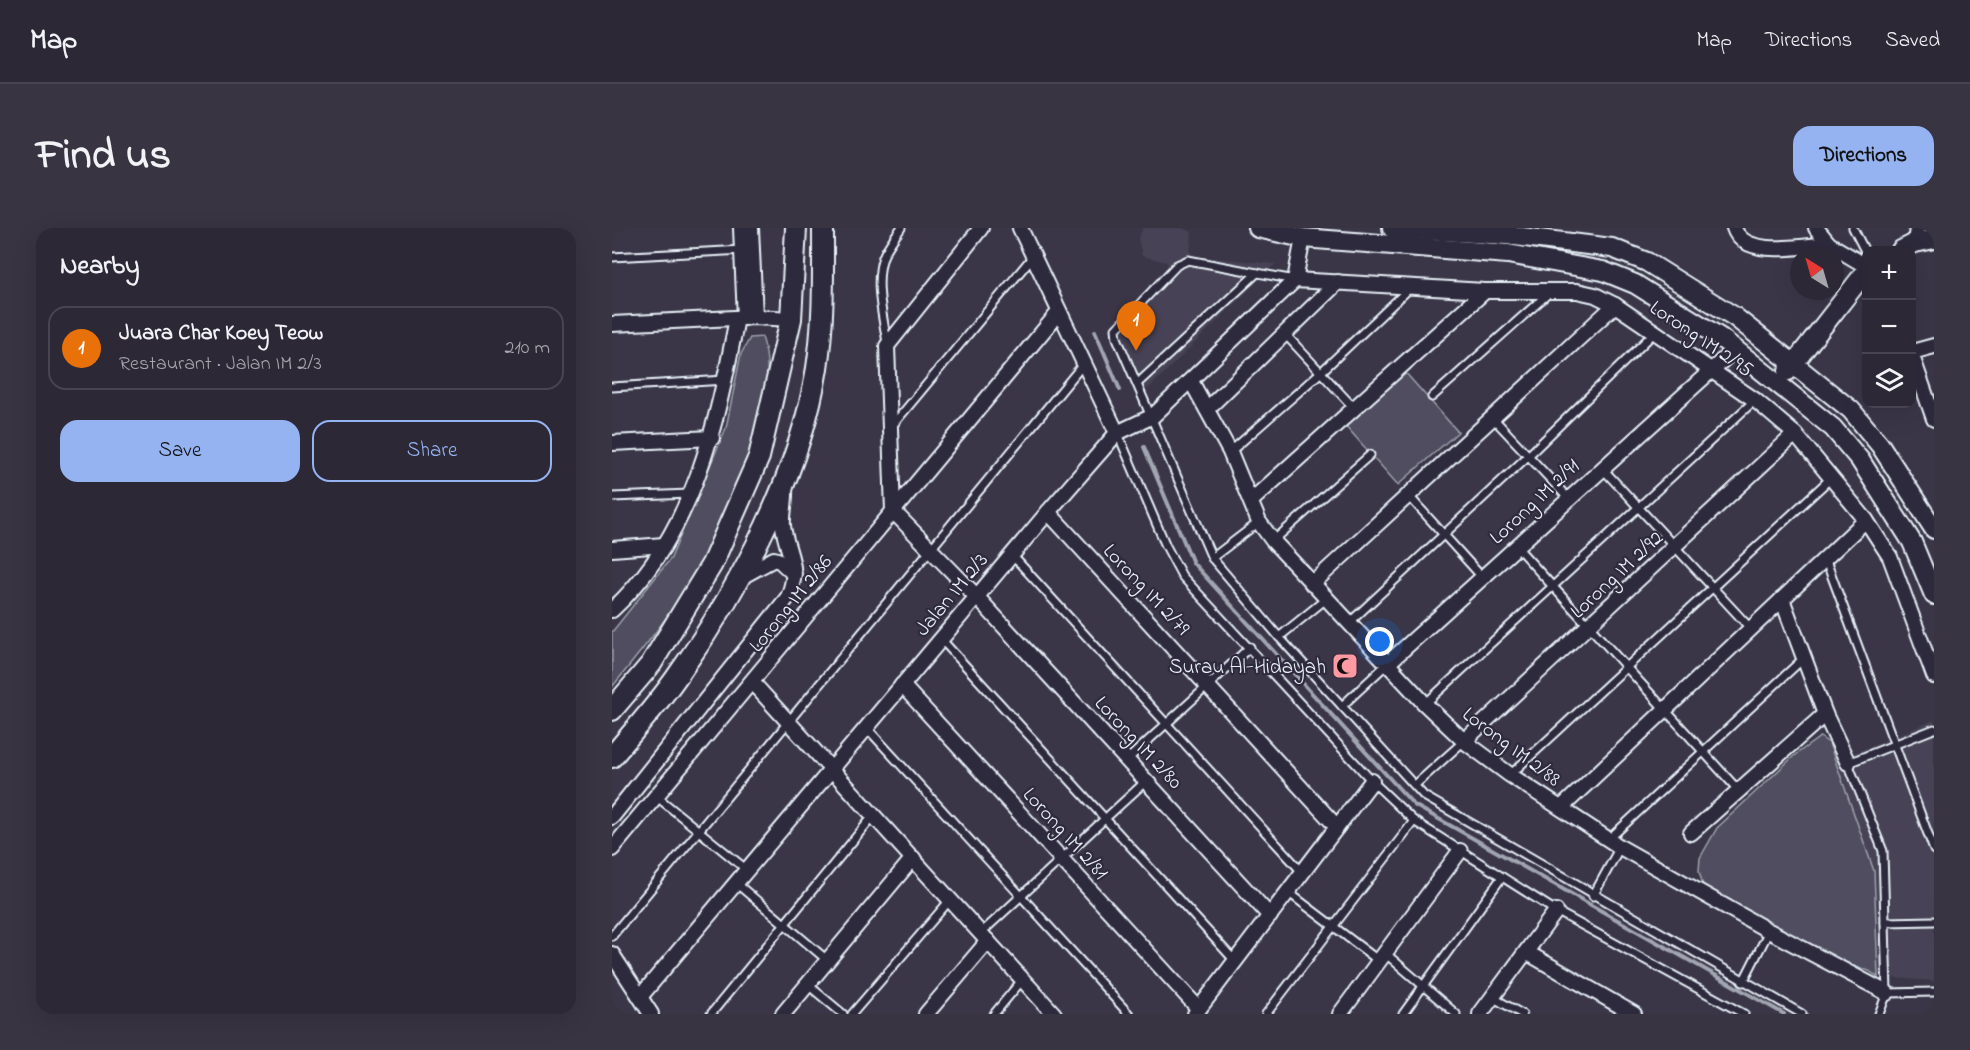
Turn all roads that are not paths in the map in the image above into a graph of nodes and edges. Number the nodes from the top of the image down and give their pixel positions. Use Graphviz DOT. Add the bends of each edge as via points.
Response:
graph roads {
  1 [pos="741,228"];
  2 [pos="751,228"];
  3 [pos="796,228"];
  4 [pos="823,228"];
  5 [pos="834,228"];
  6 [pos="901,228"];
  7 [pos="981,228"];
  8 [pos="1020,228"];
  9 [pos="1258,228"];
  10 [pos="1392,228"];
  11 [pos="1734,228"];
  12 [pos="1816,228"];
  13 [pos="1853,228"];
  14 [pos="1303,238"];
  15 [pos="1934,239"];
  16 [pos="1911,241"];
  17 [pos="1828,244"];
  18 [pos="1862,246"];
  19 [pos="747,250"];
  20 [pos="1034,255"];
  21 [pos="612,257"];
  22 [pos="1862,264"];
  23 [pos="1257,273"];
  24 [pos="1862,276"];
  25 [pos="1295,280"];
  26 [pos="1338,282"];
  27 [pos="1412,286"];
  28 [pos="1485,291"];
  29 [pos="1551,291"];
  30 [pos="1615,305"];
  31 [pos="823,312"];
  32 [pos="1059,312"];
  33 [pos="746,318"];
  34 [pos="791,319"];
  35 [pos="612,324"];
  36 [pos="1655,332"];
  37 [pos="1286,335"];
  38 [pos="887,346"];
  39 [pos="1934,346"];
  40 [pos="1735,349"];
  41 [pos="1916,351"];
  42 [pos="1911,354"];
  43 [pos="1085,362"];
  44 [pos="1795,363"];
  45 [pos="1710,370"];
  46 [pos="1320,373"];
  47 [pos="725,380"];
  48 [pos="1191,381"];
  49 [pos="1138,383"];
  50 [pos="1780,383"];
  51 [pos="612,387"];
  52 [pos="1432,398"];
  53 [pos="1755,400"];
  54 [pos="1354,408"];
  55 [pos="1207,409"];
  56 [pos="1153,416"];
  57 [pos="1493,418"];
  58 [pos="1934,419"];
  59 [pos="890,428"];
  60 [pos="1118,434"];
  61 [pos="1795,434"];
  62 [pos="712,438"];
  63 [pos="612,443"];
  64 [pos="1230,452"];
  65 [pos="1370,455"];
  66 [pos="1529,455"];
  67 [pos="1602,468"];
  68 [pos="1831,478"];
  69 [pos="784,479"];
  70 [pos="692,494"];
  71 [pos="1408,495"];
  72 [pos="612,497"];
  73 [pos="1568,498"];
  74 [pos="1252,500"];
  75 [pos="1638,507"];
  76 [pos="893,511"];
  77 [pos="1048,512"];
  78 [pos="1866,520"];
  79 [pos="1259,522"];
  80 [pos="1934,530"];
  81 [pos="1443,534"];
  82 [pos="1273,541"];
  83 [pos="664,545"];
  84 [pos="1516,546"];
  85 [pos="1675,547"];
  86 [pos="612,549"];
  87 [pos="931,549"];
  88 [pos="1012,555"];
  89 [pos="1212,558"];
  90 [pos="1826,558"];
  91 [pos="794,574"];
  92 [pos="741,577"];
  93 [pos="1482,577"];
  94 [pos="1312,585"];
  95 [pos="1553,586"];
  96 [pos="1713,588"];
  97 [pos="1934,595"];
  98 [pos="977,597"];
  99 [pos="1326,599"];
  100 [pos="1782,599"];
  101 [pos="612,610"];
  102 [pos="1348,623"];
  103 [pos="1591,627"];
  104 [pos="1751,629"];
  105 [pos="1279,637"];
  106 [pos="941,639"];
  107 [pos="1250,647"];
  108 [pos="1805,656"];
  109 [pos="1387,664"];
  110 [pos="1628,666"];
  111 [pos="1934,676"];
  112 [pos="753,682"];
  113 [pos="902,685"];
  114 [pos="1208,686"];
  115 [pos="1425,704"];
  116 [pos="1342,706"];
  117 [pos="1667,708"];
  118 [pos="612,710"];
  119 [pos="1825,714"];
  120 [pos="789,721"];
  121 [pos="1166,724"];
  122 [pos="867,728"];
  123 [pos="1934,729"];
  124 [pos="1464,741"];
  125 [pos="1894,744"];
  126 [pos="1704,750"];
  127 [pos="612,757"];
  128 [pos="1127,760"];
  129 [pos="1848,763"];
  130 [pos="832,768"];
  131 [pos="1510,775"];
  132 [pos="1372,781"];
  133 [pos="1146,782"];
  134 [pos="1415,785"];
  135 [pos="1740,792"];
  136 [pos="656,796"];
  137 [pos="1561,808"];
  138 [pos="874,815"];
  139 [pos="612,817"];
  140 [pos="1105,819"];
  141 [pos="1414,822"];
  142 [pos="1337,827"];
  143 [pos="698,832"];
  144 [pos="1691,833"];
  145 [pos="1614,843"];
  146 [pos="612,849"];
  147 [pos="1934,850"];
  148 [pos="1460,851"];
  149 [pos="913,858"];
  150 [pos="1061,859"];
  151 [pos="747,870"];
  152 [pos="1303,873"];
  153 [pos="1502,877"];
  154 [pos="736,883"];
  155 [pos="1288,892"];
  156 [pos="1021,896"];
  157 [pos="1593,896"];
  158 [pos="951,900"];
  159 [pos="1556,911"];
  160 [pos="1270,916"];
  161 [pos="1934,921"];
  162 [pos="1886,922"];
  163 [pos="785,923"];
  164 [pos="1334,926"];
  165 [pos="1769,931"];
  166 [pos="612,936"];
  167 [pos="984,937"];
  168 [pos="1526,952"];
  169 [pos="612,954"];
  170 [pos="1382,957"];
  171 [pos="827,960"];
  172 [pos="1235,961"];
  173 [pos="1023,979"];
  174 [pos="1743,982"];
  175 [pos="807,984"];
  176 [pos="1423,986"];
  177 [pos="1934,992"];
  178 [pos="1887,993"];
  179 [pos="640,997"];
  180 [pos="1492,997"];
  181 [pos="1200,1012"];
  182 [pos="651,1014"];
  183 [pos="711,1014"];
  184 [pos="783,1014"];
  185 [pos="843,1014"];
  186 [pos="852,1014"];
  187 [pos="926,1014"];
  188 [pos="994,1014"];
  189 [pos="1054,1014"];
  190 [pos="1129,1014"];
  191 [pos="1266,1014"];
  192 [pos="1340,1014"];
  193 [pos="1403,1014"];
  194 [pos="1456,1014"];
  195 [pos="1480,1014"];
  196 [pos="1522,1014"];
  197 [pos="1634,1014"];
  198 [pos="1743,1014"];
  199 [pos="1802,1014"];
  200 [pos="1879,1014"];
  1 -- 19 [label="street"];
  2 -- 19 [label="street"];
  3 -- 34 [label="main road"];
  4 -- 31 [label="main road"];
  5 -- 31 [label="main road"];
  6 -- 38 [label="lane" via="880,266"];
  7 -- 38 [label="street"];
  8 -- 20 [label="street"];
  9 -- 14 [label="street"];
  10 -- 44 [label="street" via="1507,235 1612,248 1647,262 1736,317"];
  11 -- 17 [label="street" via="1740,240 1768,249"];
  12 -- 17 [label="street"];
  13 -- 18 [label="lane"];
  14 -- 25 [label="street"];
  14 -- 40 [label="street" via="1508,254 1603,271 1635,284"];
  15 -- 16 [label="street"];
  17 -- 22 [label="street"];
  19 -- 21 [label="lane"];
  19 -- 33 [label="street"];
  20 -- 32 [label="street"];
  20 -- 59 [label="lane"];
  23 -- 25 [label="lane"];
  23 -- 49 [label="lane"];
  23 -- 49 [label="lane" via="1195,260 1178,265 1116,329"];
  24 -- 44 [label="street"];
  25 -- 26 [label="street, Lorong IM 2/95"];
  25 -- 48 [label="street, Jalan IM 2/3"];
  26 -- 27 [label="street, Lorong IM 2/95"];
  26 -- 37 [label="street"];
  27 -- 28 [label="street, Lorong IM 2/95"];
  27 -- 46 [label="lane"];
  28 -- 29 [label="street, Lorong IM 2/95"];
  28 -- 54 [label="street"];
  29 -- 30 [label="street, Lorong IM 2/95" via="1577,291"];
  29 -- 52 [label="lane"];
  30 -- 36 [label="street, Lorong IM 2/95"];
  30 -- 57 [label="street"];
  31 -- 69 [label="main road" via="816,370"];
  32 -- 43 [label="street"];
  32 -- 76 [label="street, Lorong IM 2/86"];
  33 -- 34 [label="street"];
  33 -- 35 [label="street"];
  33 -- 47 [label="street"];
  34 -- 118 [label="main road" via="759,457 711,564 651,663"];
  36 -- 45 [label="street, Lorong IM 2/95"];
  36 -- 66 [label="lane"];
  37 -- 46 [label="lane"];
  37 -- 55 [label="street"];
  38 -- 59 [label="street"];
  39 -- 41 [label="street"];
  40 -- 45 [label="street, Lorong IM 2/91"];
  40 -- 50 [label="street"];
  42 -- 58 [label="street"];
  43 -- 60 [label="street"];
  43 -- 87 [label="lane"];
  44 -- 50 [label="street"];
  44 -- 80 [label="street" via="1851,410 1880,444"];
  45 -- 53 [label="street, Lorong IM 2/95"];
  45 -- 67 [label="street, Lorong IM 2/91"];
  46 -- 54 [label="lane"];
  46 -- 64 [label="lane"];
  47 -- 51 [label="lane"];
  47 -- 62 [label="street"];
  48 -- 55 [label="street, Lorong IM 2/88"];
  48 -- 56 [label="street, Jalan IM 2/3"];
  49 -- 56 [label="lane"];
  50 -- 97 [label="street" via="1833,428 1860,460 1912,542"];
  53 -- 61 [label="street, Lorong IM 2/95"];
  53 -- 75 [label="lane"];
  54 -- 74 [label="street"];
  55 -- 64 [label="street, Lorong IM 2/88"];
  56 -- 60 [label="street, Jalan IM 2/3"];
  56 -- 89 [label="lane"];
  57 -- 66 [label="lane"];
  57 -- 71 [label="street"];
  59 -- 76 [label="street"];
  60 -- 77 [label="street, Jalan IM 2/3"];
  60 -- 107 [label="lane" via="1175,565"];
  61 -- 68 [label="street, Lorong IM 2/95"];
  61 -- 85 [label="street, Lorong IM 2/92"];
  62 -- 63 [label="street"];
  62 -- 70 [label="street"];
  64 -- 74 [label="street, Lorong IM 2/88"];
  65 -- 82 [label="lane"];
  66 -- 73 [label="lane"];
  66 -- 81 [label="lane"];
  67 -- 73 [label="street, Lorong IM 2/91"];
  67 -- 75 [label="lane"];
  68 -- 78 [label="street, Lorong IM 2/95"];
  68 -- 96 [label="lane"];
  69 -- 91 [label="street" via="783,527"];
  69 -- 92 [label="main road"];
  70 -- 72 [label="lane"];
  70 -- 83 [label="street"];
  71 -- 81 [label="lane"];
  71 -- 94 [label="street"];
  73 -- 84 [label="street, Lorong IM 2/91"];
  74 -- 79 [label="street, Lorong IM 2/88"];
  75 -- 85 [label="lane"];
  75 -- 95 [label="lane"];
  76 -- 87 [label="street, Lorong IM 2/80"];
  76 -- 112 [label="street, Lorong IM 2/86"];
  77 -- 88 [label="street, Jalan IM 2/3"];
  77 -- 114 [label="street, Lorong IM 2/79"];
  78 -- 90 [label="street"];
  78 -- 111 [label="street, Lorong IM 2/95" via="1890,557"];
  79 -- 82 [label="street, Lorong IM 2/88"];
  79 -- 89 [label="lane"];
  81 -- 93 [label="lane"];
  81 -- 102 [label="lane"];
  82 -- 94 [label="street, Lorong IM 2/88"];
  83 -- 86 [label="street"];
  83 -- 101 [label="street" via="624,600"];
  84 -- 93 [label="street, Lorong IM 2/91"];
  84 -- 95 [label="lane"];
  85 -- 96 [label="lane"];
  85 -- 103 [label="street, Lorong IM 2/92"];
  87 -- 98 [label="street, Lorong IM 2/80"];
  87 -- 120 [label="lane"];
  88 -- 98 [label="street, Jalan IM 2/3"];
  88 -- 121 [label="lane"];
  89 -- 105 [label="lane"];
  90 -- 100 [label="street"];
  90 -- 125 [label="lane"];
  91 -- 92 [label="street" via="774,559"];
  91 -- 139 [label="street" via="788,597"];
  92 -- 127 [label="main road" via="680,673"];
  93 -- 109 [label="street, Lorong IM 2/91"];
  94 -- 99 [label="street, Lorong IM 2/88"];
  95 -- 103 [label="lane"];
  95 -- 115 [label="lane"];
  96 -- 104 [label="lane"];
  96 -- 110 [label="lane"];
  98 -- 106 [label="street, Jalan IM 2/3"];
  98 -- 128 [label="street, Lorong IM 2/80"];
  99 -- 102 [label="street, Lorong IM 2/88"];
  99 -- 105 [label="lane"];
  100 -- 104 [label="street"];
  100 -- 108 [label="street"];
  102 -- 109 [label="street, Lorong IM 2/88"];
  103 -- 110 [label="lane"];
  103 -- 124 [label="street, Lorong IM 2/92"];
  104 -- 117 [label="street"];
  105 -- 116 [label="lane"];
  106 -- 113 [label="street, Jalan IM 2/3"];
  106 -- 140 [label="lane"];
  107 -- 114 [label="lane"];
  107 -- 132 [label="lane"];
  108 -- 119 [label="street"];
  108 -- 126 [label="lane"];
  109 -- 115 [label="street, Lorong IM 2/88"];
  109 -- 116 [label="lane"];
  110 -- 117 [label="lane"];
  110 -- 131 [label="lane"];
  112 -- 120 [label="street"];
  112 -- 136 [label="street, Lorong IM 2/86"];
  113 -- 122 [label="street, Jalan IM 2/3"];
  113 -- 150 [label="street, Lorong IM 2/81"];
  114 -- 121 [label="lane"];
  114 -- 142 [label="street, Lorong IM 2/79"];
  115 -- 124 [label="street, Lorong IM 2/88"];
  116 -- 134 [label="lane"];
  117 -- 126 [label="lane"];
  117 -- 137 [label="street"];
  119 -- 129 [label="street"];
  119 -- 135 [label="street"];
  120 -- 130 [label="street"];
  120 -- 143 [label="lane"];
  121 -- 128 [label="lane"];
  121 -- 152 [label="lane"];
  122 -- 130 [label="street, Jalan IM 2/3"];
  122 -- 156 [label="lane"];
  123 -- 125 [label="lane"];
  124 -- 131 [label="street, Lorong IM 2/88"];
  124 -- 134 [label="lane"];
  125 -- 129 [label="lane"];
  125 -- 147 [label="lane"];
  126 -- 135 [label="lane"];
  126 -- 145 [label="lane"];
  128 -- 133 [label="street, Lorong IM 2/80"];
  129 -- 162 [label="lane" via="1883,851"];
  130 -- 138 [label="street"];
  130 -- 151 [label="street, Jalan IM 2/3"];
  131 -- 137 [label="street, Lorong IM 2/88"];
  132 -- 141 [label="lane"];
  132 -- 142 [label="street"];
  133 -- 140 [label="lane"];
  133 -- 160 [label="street, Lorong IM 2/80"];
  134 -- 157 [label="lane" via="1424,796"];
  135 -- 144 [label="street"];
  136 -- 143 [label="lane"];
  136 -- 146 [label="street, Lorong IM 2/86"];
  137 -- 145 [label="street, Lorong IM 2/88"];
  138 -- 149 [label="street"];
  138 -- 163 [label="lane"];
  140 -- 150 [label="lane"];
  140 -- 172 [label="lane"];
  141 -- 148 [label="lane"];
  141 -- 164 [label="lane"];
  142 -- 152 [label="street"];
  143 -- 151 [label="lane"];
  143 -- 166 [label="lane"];
  145 -- 157 [label="lane"];
  145 -- 165 [label="street, Lorong IM 2/88"];
  148 -- 153 [label="lane"];
  148 -- 170 [label="street"];
  149 -- 158 [label="street"];
  149 -- 171 [label="street"];
  150 -- 156 [label="lane"];
  150 -- 181 [label="street, Lorong IM 2/81"];
  151 -- 154 [label="street, Jalan IM 2/3"];
  152 -- 155 [label="street"];
  153 -- 159 [label="lane"];
  153 -- 176 [label="lane"];
  154 -- 163 [label="lane"];
  154 -- 179 [label="street, Jalan IM 2/3"];
  155 -- 160 [label="street"];
  155 -- 164 [label="lane"];
  156 -- 167 [label="lane"];
  156 -- 190 [label="lane"];
  157 -- 174 [label="lane"];
  158 -- 167 [label="street"];
  158 -- 186 [label="lane"];
  159 -- 168 [label="street"];
  159 -- 198 [label="lane"];
  160 -- 172 [label="street"];
  161 -- 162 [label="lane"];
  162 -- 178 [label="lane"];
  163 -- 171 [label="lane"];
  163 -- 183 [label="lane"];
  164 -- 170 [label="lane"];
  164 -- 191 [label="lane"];
  165 -- 174 [label="lane"];
  165 -- 178 [label="street, Lorong IM 2/88"];
  167 -- 173 [label="street"];
  167 -- 187 [label="street"];
  168 -- 180 [label="street"];
  168 -- 197 [label="street"];
  169 -- 179 [label="street"];
  170 -- 176 [label="lane"];
  170 -- 192 [label="street"];
  171 -- 175 [label="street"];
  172 -- 181 [label="street"];
  173 -- 188 [label="lane"];
  173 -- 189 [label="street"];
  174 -- 199 [label="lane"];
  175 -- 184 [label="street"];
  175 -- 185 [label="lane"];
  176 -- 193 [label="lane"];
  176 -- 194 [label="lane"];
  177 -- 178 [label="lane, Lorong IM 2/88"];
  178 -- 200 [label="lane"];
  179 -- 182 [label="street"];
  180 -- 195 [label="street"];
  180 -- 196 [label="lane"];
}
